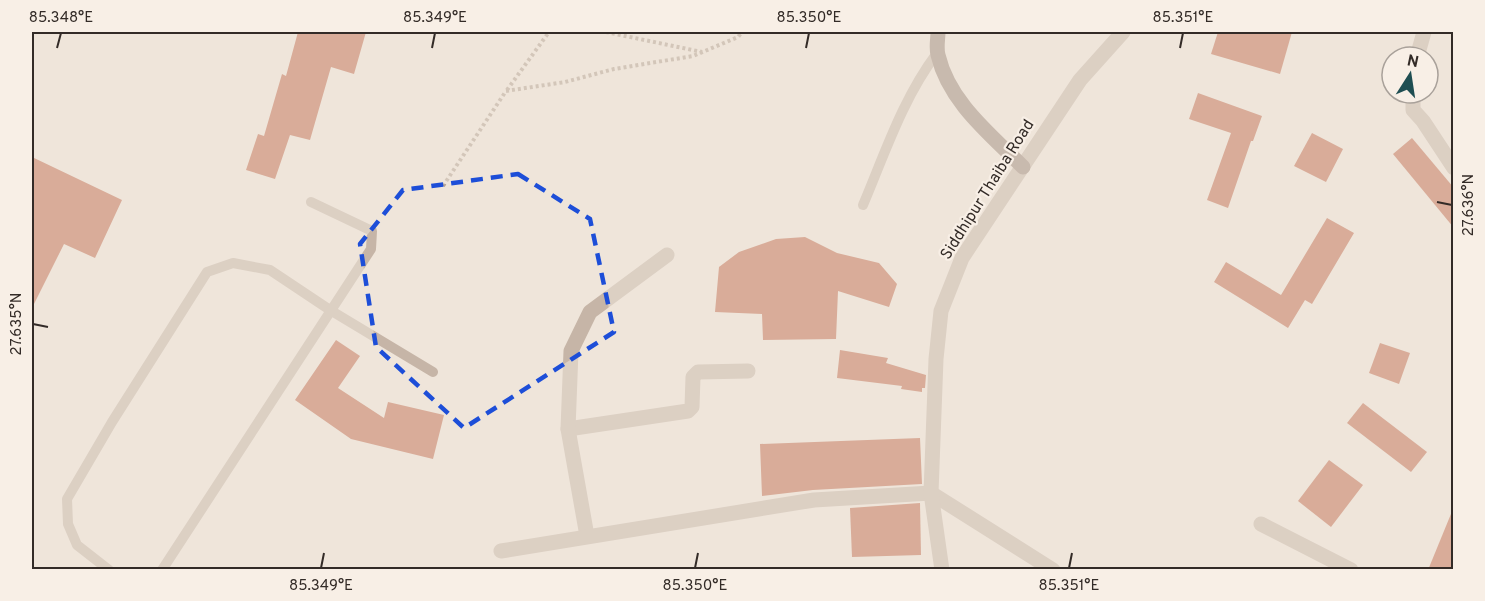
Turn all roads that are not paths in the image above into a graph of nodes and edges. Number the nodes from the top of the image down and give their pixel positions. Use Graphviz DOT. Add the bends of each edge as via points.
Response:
graph roads {
  1 [pos="938,32"];
  2 [pos="1123,32"];
  3 [pos="937,53"];
  4 [pos="1413,105"];
  5 [pos="1023,167"];
  6 [pos="1454,168"];
  7 [pos="311,202"];
  8 [pos="863,205"];
  9 [pos="667,255"];
  10 [pos="330,310"];
  11 [pos="748,371"];
  12 [pos="432,372"];
  13 [pos="568,429"];
  14 [pos="931,493"];
  15 [pos="1261,524"];
  16 [pos="586,536"];
  17 [pos="501,551"];
  18 [pos="1344,568"];
  19 [pos="109,570"];
  20 [pos="162,570"];
  21 [pos="942,570"];
  22 [pos="1053,570"];
  1 -- 3 [label="street"];
  2 -- 5 [label="street, Siddhipur Thaiba Road" via="1080,80"];
  3 -- 5 [label="street" via="963,106"];
  3 -- 8 [label="lane" via="907,100"];
  4 -- 6 [label="street"];
  5 -- 14 [label="street, Siddhipur Thaiba Road" via="962,258 941,310"];
  7 -- 10 [label="lane" via="372,231 371,249"];
  9 -- 13 [label="street" via="590,312 571,351"];
  10 -- 12 [label="lane"];
  10 -- 19 [label="lane" via="270,270 233,263 207,272 67,499 68,524 77,545"];
  10 -- 20 [label="lane"];
  11 -- 13 [label="street" via="698,372 693,377 692,407 687,411"];
  13 -- 16 [label="street"];
  14 -- 16 [label="street" via="814,500"];
  14 -- 21 [label="street, Siddhipur Thaiba Road"];
  14 -- 22 [label="street"];
  15 -- 18 [label="street"];
  16 -- 17 [label="street"];
}
